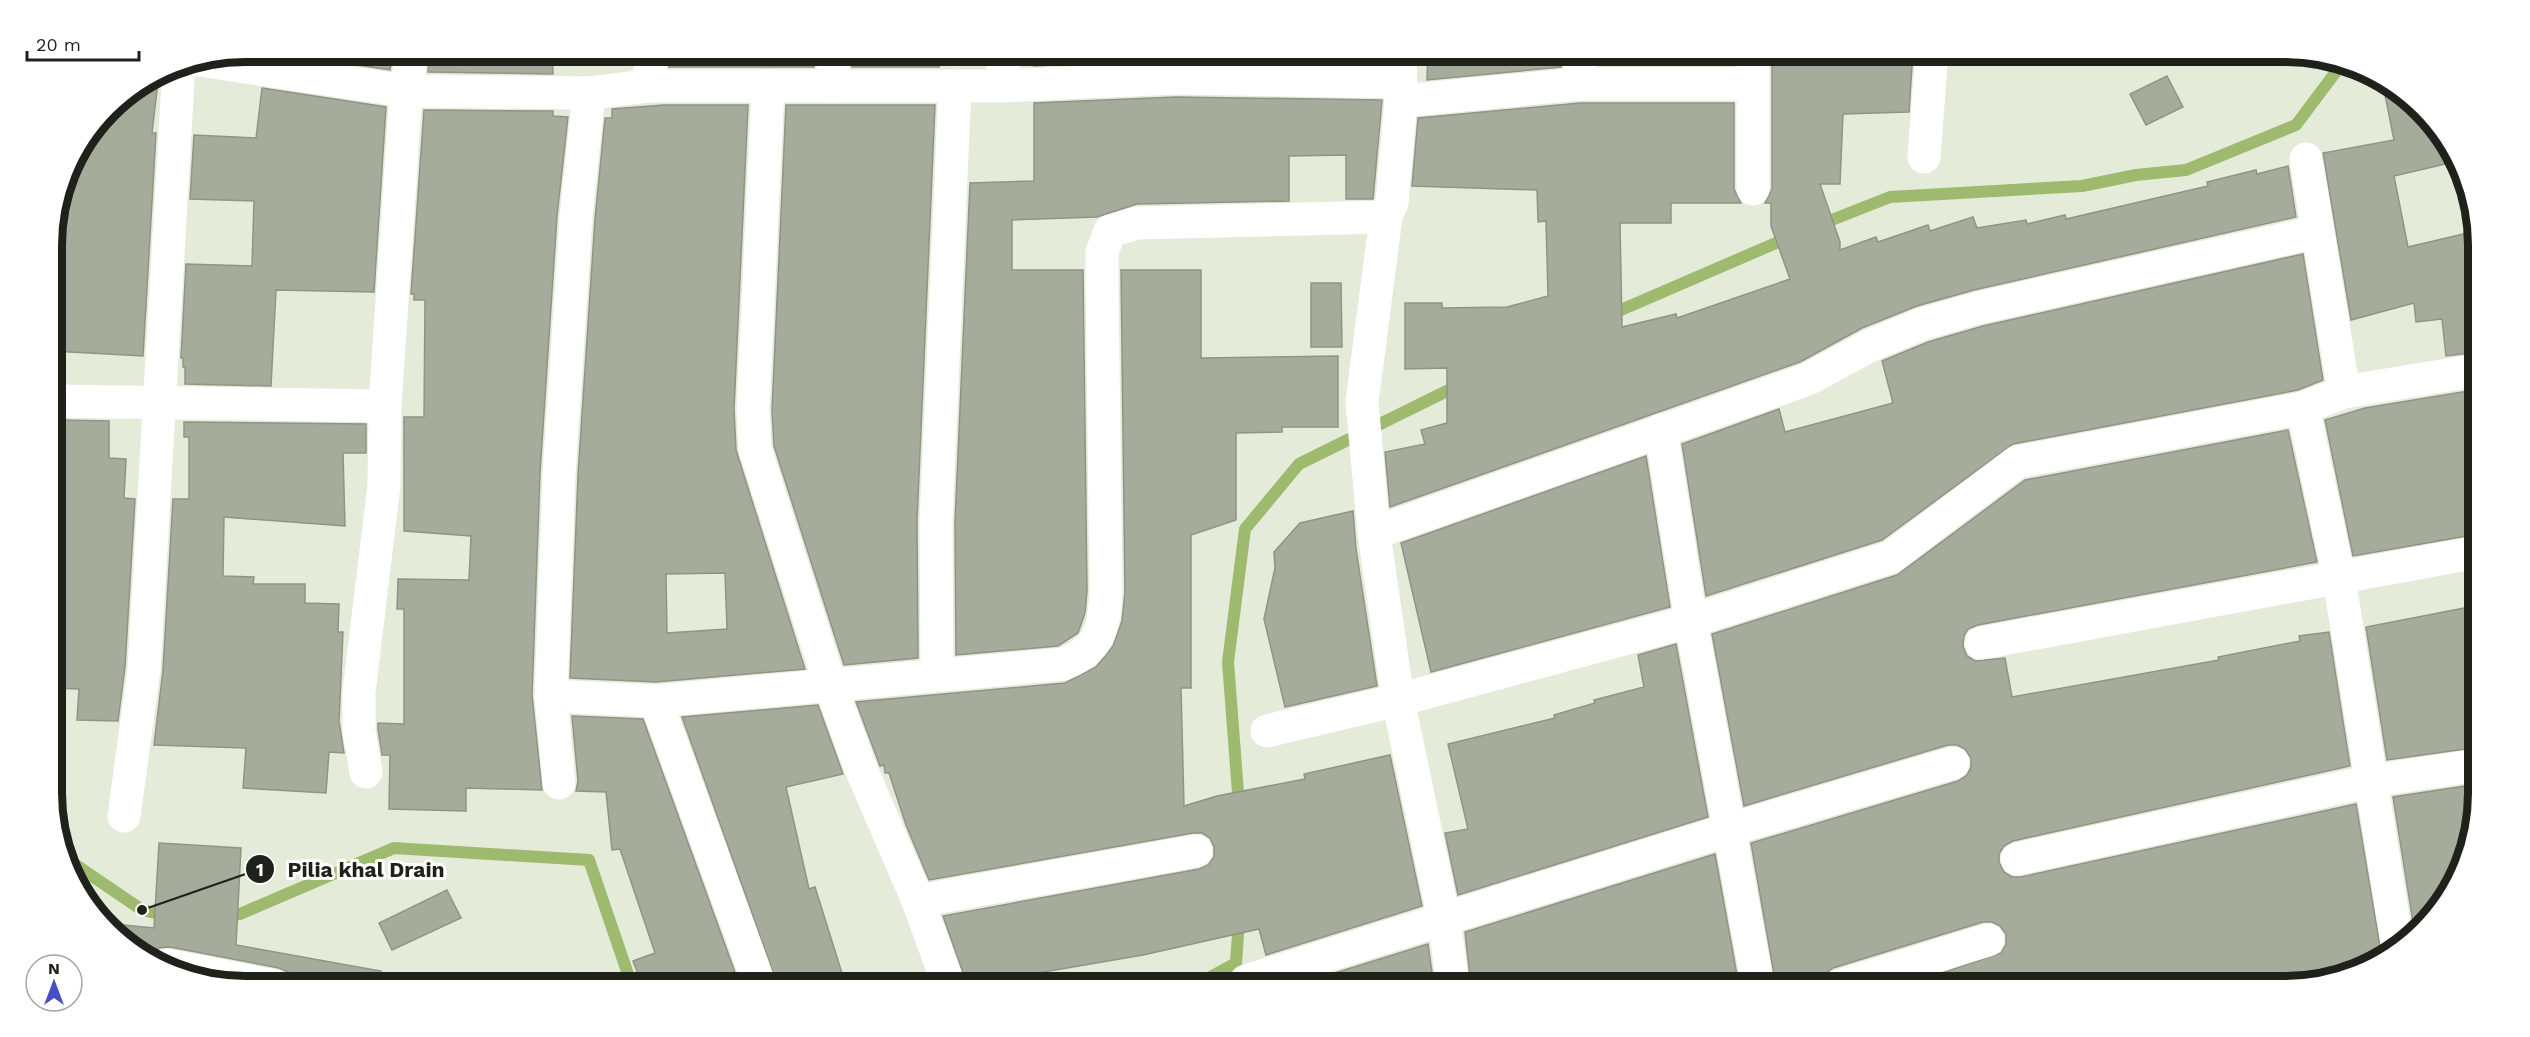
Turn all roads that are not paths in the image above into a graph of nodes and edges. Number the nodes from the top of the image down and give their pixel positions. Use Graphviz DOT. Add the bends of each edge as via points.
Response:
graph roads {
  1 [pos="410,62"];
  2 [pos="651,62"];
  3 [pos="833,62"];
  4 [pos="1003,62"];
  5 [pos="1580,62"];
  6 [pos="1752,62"];
  7 [pos="1931,62"];
  8 [pos="219,63"];
  9 [pos="1177,65"];
  10 [pos="178,74"];
  11 [pos="1400,78"];
  12 [pos="1579,84"];
  13 [pos="1751,84"];
  14 [pos="832,86"];
  15 [pos="955,86"];
  16 [pos="1002,86"];
  17 [pos="648,87"];
  18 [pos="768,87"];
  19 [pos="406,92"];
  20 [pos="590,93"];
  21 [pos="1924,157"];
  22 [pos="2306,159"];
  23 [pos="1753,189"];
  24 [pos="1386,217"];
  25 [pos="2316,232"];
  26 [pos="2469,371"];
  27 [pos="2344,392"];
  28 [pos="62,401"];
  29 [pos="159,403"];
  30 [pos="385,406"];
  31 [pos="2303,408"];
  32 [pos="1661,430"];
  33 [pos="1373,518"];
  34 [pos="2469,554"];
  35 [pos="2339,578"];
  36 [pos="1691,621"];
  37 [pos="1981,643"];
  38 [pos="937,674"];
  39 [pos="831,687"];
  40 [pos="551,696"];
  41 [pos="1398,700"];
  42 [pos="656,701"];
  43 [pos="1267,731"];
  44 [pos="1953,763"];
  45 [pos="2469,766"];
  46 [pos="366,772"];
  47 [pos="2371,781"];
  48 [pos="559,783"];
  49 [pos="124,816"];
  50 [pos="1728,830"];
  51 [pos="1196,851"];
  52 [pos="2017,860"];
  53 [pos="918,901"];
  54 [pos="1444,920"];
  55 [pos="2396,938"];
  56 [pos="1988,940"];
  57 [pos="1452,975"];
  58 [pos="1756,975"];
  59 [pos="1874,975"];
  60 [pos="756,976"];
  61 [pos="945,976"];
  62 [pos="1264,976"];
  1 -- 19 [label="street"];
  2 -- 17 [label="street"];
  3 -- 14 [label="street"];
  4 -- 16 [label="street"];
  5 -- 12 [label="street"];
  6 -- 13 [label="street"];
  7 -- 21 [label="street"];
  8 -- 19 [label="street"];
  9 -- 11 [label="street"];
  9 -- 16 [label="street"];
  10 -- 29 [label="street"];
  11 -- 12 [label="street"];
  11 -- 24 [label="street" via="1392,202"];
  12 -- 13 [label="street"];
  13 -- 23 [label="street"];
  14 -- 15 [label="street"];
  14 -- 18 [label="street"];
  15 -- 16 [label="street"];
  15 -- 38 [label="street" via="936,522"];
  17 -- 18 [label="street"];
  17 -- 20 [label="street"];
  18 -- 39 [label="street" via="753,410 755,449"];
  19 -- 20 [label="street"];
  19 -- 30 [label="street"];
  20 -- 40 [label="street" via="576,217 559,474"];
  22 -- 25 [label="street"];
  24 -- 33 [label="street" via="1362,402"];
  24 -- 38 [label="street" via="1137,223 1110,231 1102,252 1104,621 1082,657 1064,664"];
  25 -- 27 [label="street"];
  25 -- 32 [label="street" via="1922,324 1871,345 1808,379"];
  26 -- 27 [label="street"];
  27 -- 31 [label="street"];
  28 -- 29 [label="street"];
  29 -- 30 [label="street"];
  29 -- 49 [label="street" via="144,669"];
  30 -- 46 [label="street" via="384,486 358,692 358,731"];
  31 -- 35 [label="street"];
  31 -- 36 [label="street" via="2017,462 1891,557"];
  32 -- 33 [label="street"];
  32 -- 36 [label="street"];
  33 -- 41 [label="street"];
  34 -- 35 [label="street"];
  35 -- 37 [label="street"];
  35 -- 47 [label="street"];
  36 -- 41 [label="street"];
  36 -- 50 [label="street"];
  38 -- 39 [label="street"];
  39 -- 42 [label="street"];
  39 -- 53 [label="street" via="859,764"];
  40 -- 42 [label="street"];
  40 -- 48 [label="street"];
  41 -- 43 [label="street"];
  41 -- 54 [label="street"];
  42 -- 60 [label="street"];
  44 -- 50 [label="street"];
  45 -- 47 [label="street"];
  47 -- 52 [label="street"];
  47 -- 55 [label="street"];
  50 -- 54 [label="street"];
  50 -- 58 [label="street"];
  51 -- 53 [label="street"];
  53 -- 61 [label="street"];
  54 -- 57 [label="street"];
  54 -- 62 [label="street"];
  56 -- 59 [label="street"];
}
